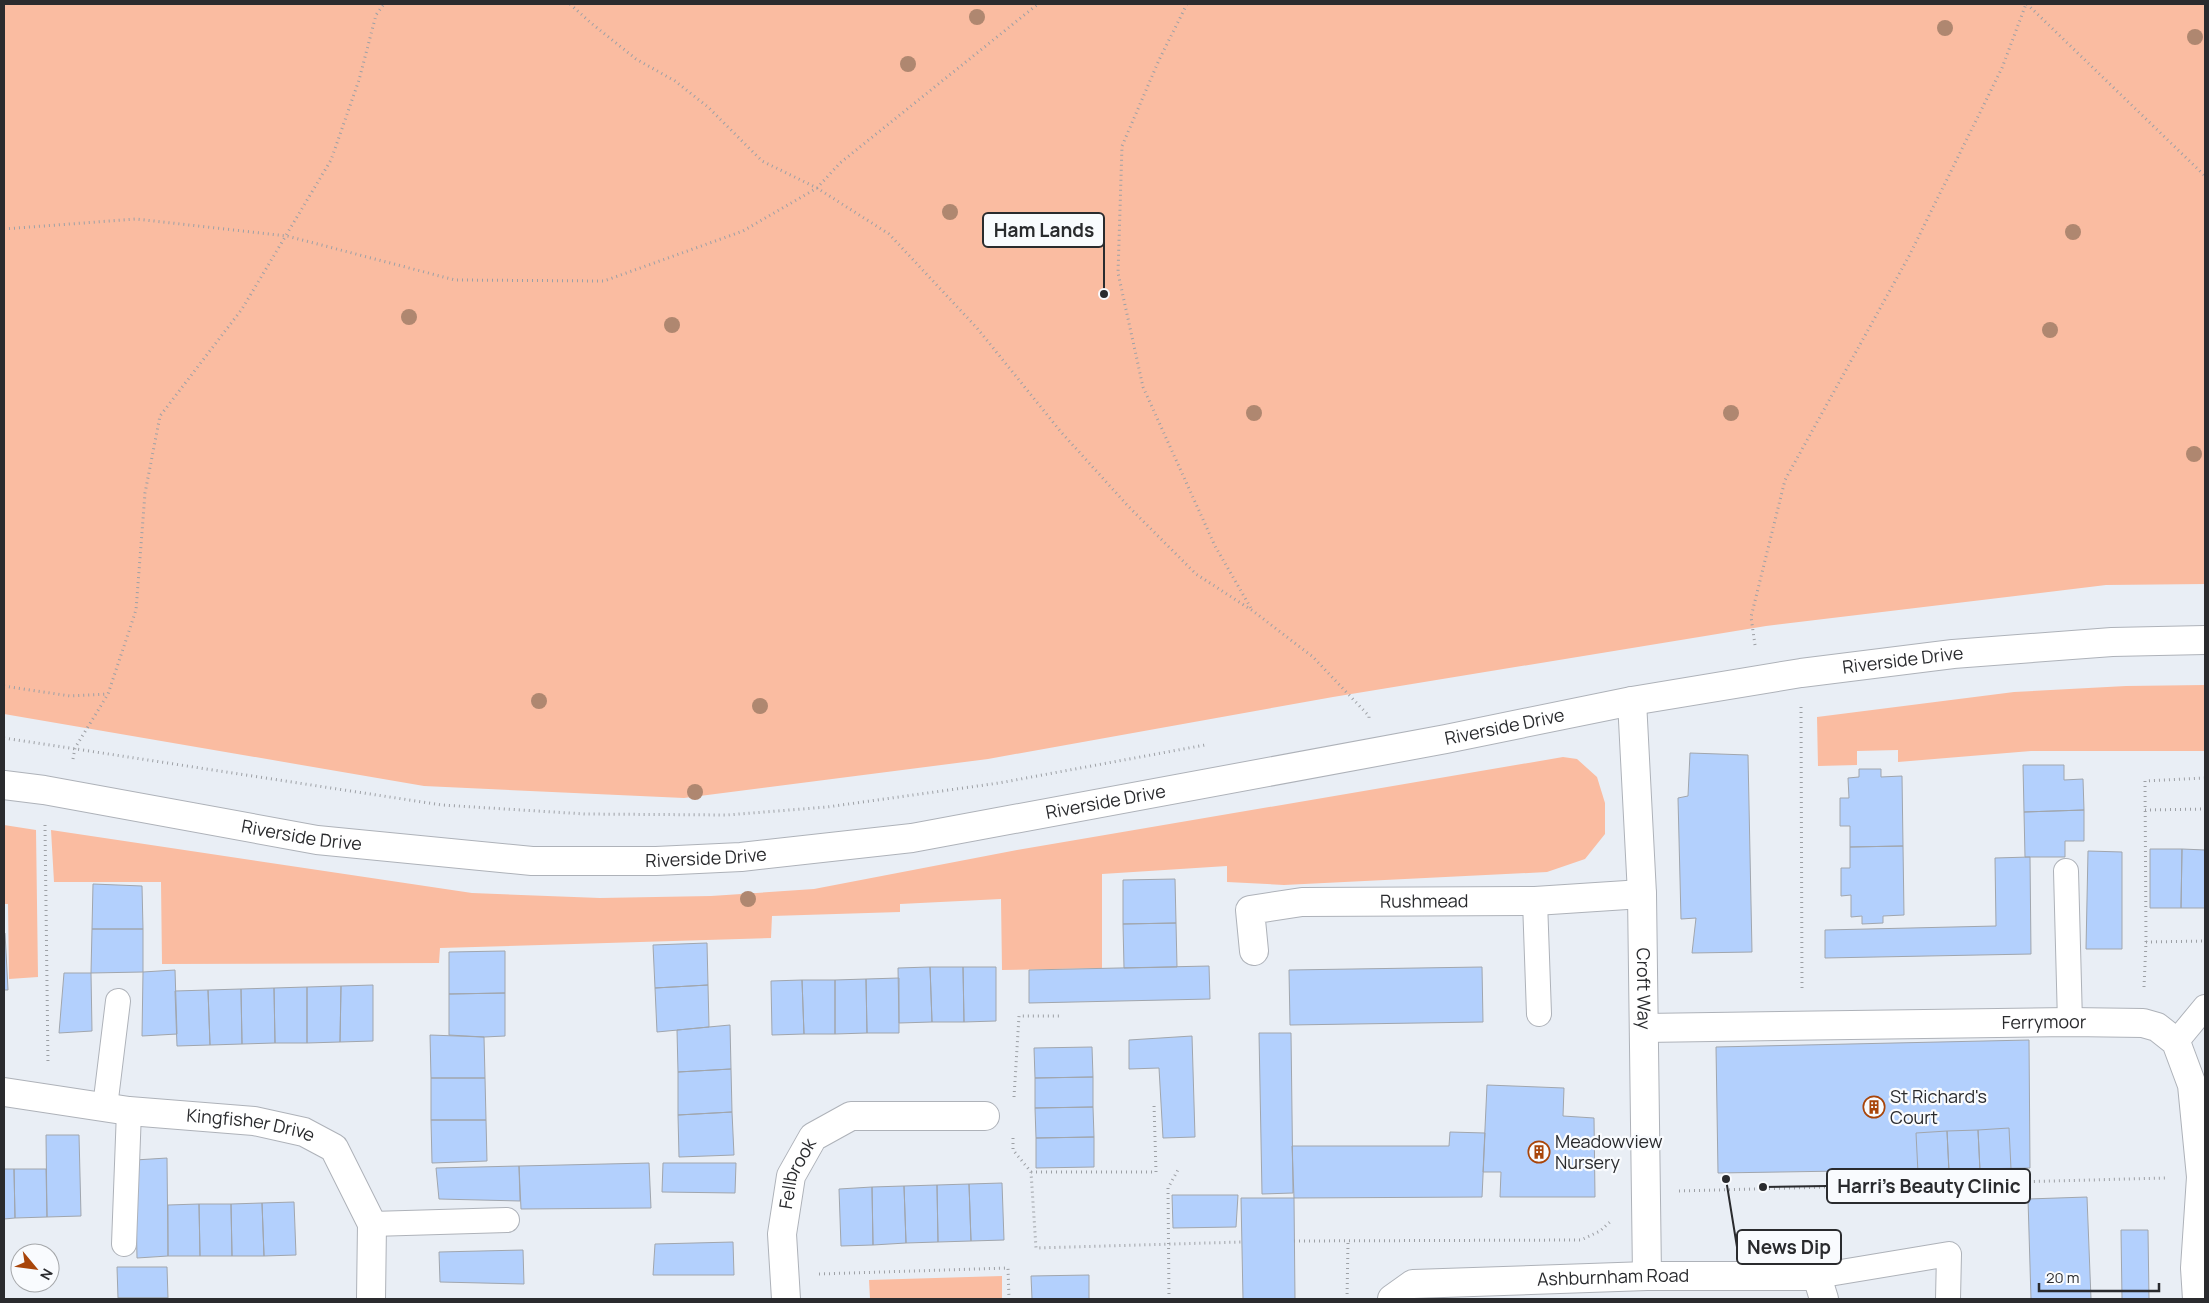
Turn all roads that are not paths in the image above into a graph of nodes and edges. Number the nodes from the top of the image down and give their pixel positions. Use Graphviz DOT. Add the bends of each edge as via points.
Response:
graph roads {
  1 [pos="2205,640"];
  2 [pos="1632,701"];
  3 [pos="4,785"];
  4 [pos="2066,871"];
  5 [pos="1642,894"];
  6 [pos="1535,901"];
  7 [pos="1254,951"];
  8 [pos="118,1001"];
  9 [pos="2205,1007"];
  10 [pos="1539,1014"];
  11 [pos="2070,1022"];
  12 [pos="1644,1028"];
  13 [pos="2176,1042"];
  14 [pos="4,1092"];
  15 [pos="117,1109"];
  16 [pos="985,1116"];
  17 [pos="508,1220"];
  18 [pos="372,1224"];
  19 [pos="124,1244"];
  20 [pos="2200,1268"];
  21 [pos="1647,1276"];
  22 [pos="786,1287"];
  23 [pos="1821,1288"];
  24 [pos="370,1299"];
  25 [pos="1392,1299"];
  26 [pos="1948,1299"];
  27 [pos="2196,1299"];
  1 -- 2 [label="street, Riverside Drive" via="2112,642 1953,654 1753,680"];
  2 -- 3 [label="street, Riverside Drive" via="912,838 742,857 532,861 317,840"];
  2 -- 5 [label="street, Croft Way"];
  4 -- 11 [label="lane"];
  5 -- 6 [label="street, Rushmead"];
  5 -- 12 [label="street, Croft Way"];
  6 -- 7 [label="street, Rushmead" via="1302,902 1250,910"];
  6 -- 10 [label="lane"];
  8 -- 15 [label="lane"];
  9 -- 13 [label="lane"];
  11 -- 12 [label="street, Ferrymoor"];
  11 -- 13 [label="street, Ferrymoor" via="2143,1023 2156,1027"];
  12 -- 21 [label="street, Croft Way"];
  13 -- 20 [label="street" via="2192,1085 2201,1177"];
  14 -- 15 [label="street, Kingfisher Drive"];
  15 -- 18 [label="street, Kingfisher Drive" via="254,1121 304,1132 334,1148"];
  15 -- 19 [label="lane"];
  16 -- 22 [label="street, Fellbrook" via="851,1116 813,1137 792,1176 782,1234"];
  17 -- 18 [label="lane"];
  18 -- 24 [label="street, Kingfisher Drive"];
  20 -- 27 [label="street"];
  21 -- 23 [label="street, Ashburnham Road"];
  21 -- 25 [label="street, Ashburnham Road" via="1413,1284"];
  23 -- 26 [label="lane" via="1949,1254"];
}
